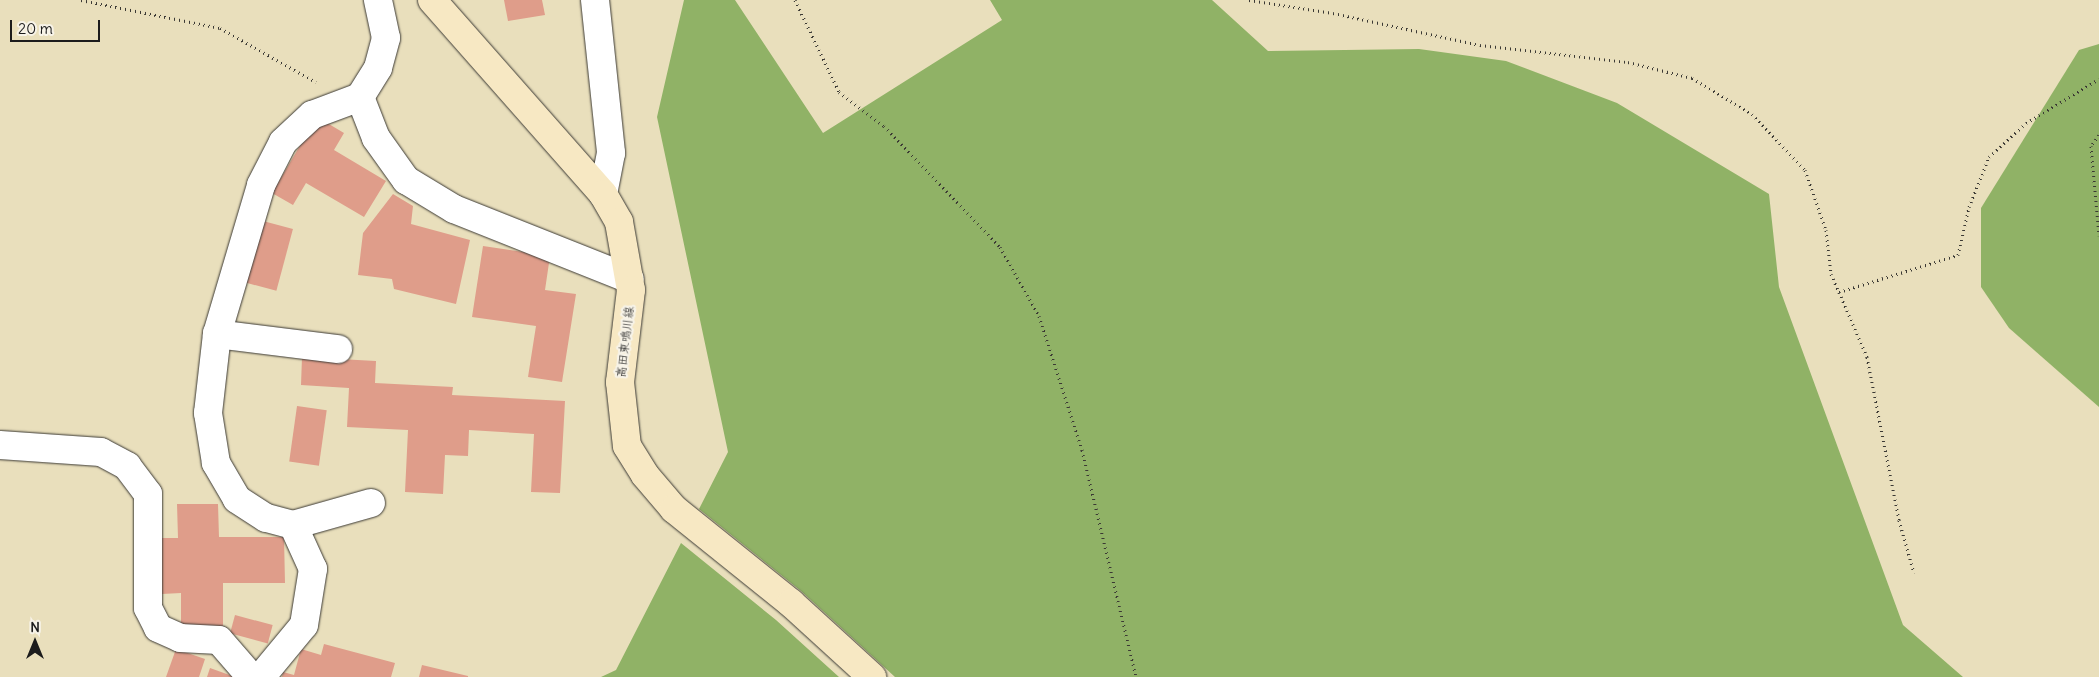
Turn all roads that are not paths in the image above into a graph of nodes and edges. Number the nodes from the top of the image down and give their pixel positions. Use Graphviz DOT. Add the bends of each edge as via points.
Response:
graph roads {
  1 [pos="378,0"];
  2 [pos="432,0"];
  3 [pos="595,0"];
  4 [pos="360,97"];
  5 [pos="603,194"];
  6 [pos="630,279"];
  7 [pos="217,334"];
  8 [pos="338,349"];
  9 [pos="0,446"];
  10 [pos="372,503"];
  11 [pos="293,525"];
  12 [pos="251,677"];
  13 [pos="261,677"];
  14 [pos="872,677"];
  1 -- 4 [label="street" via="386,38 378,68"];
  2 -- 5 [label="main road, 高田東鳴川線"];
  3 -- 5 [label="street" via="611,153"];
  4 -- 6 [label="street" via="376,138 406,180 454,209"];
  4 -- 7 [label="street" via="312,115 283,142 261,185"];
  5 -- 6 [label="main road, 高田東鳴川線" via="619,222"];
  6 -- 14 [label="main road, 高田東鳴川線" via="620,382 627,446 674,509 791,603"];
  7 -- 8 [label="street"];
  7 -- 11 [label="street" via="208,413 216,463 237,499 266,518"];
  9 -- 12 [label="street" via="101,452 127,466 148,494 148,608 158,628 180,638 219,640"];
  10 -- 11 [label="street"];
  11 -- 13 [label="street" via="313,569 304,626"];
}
